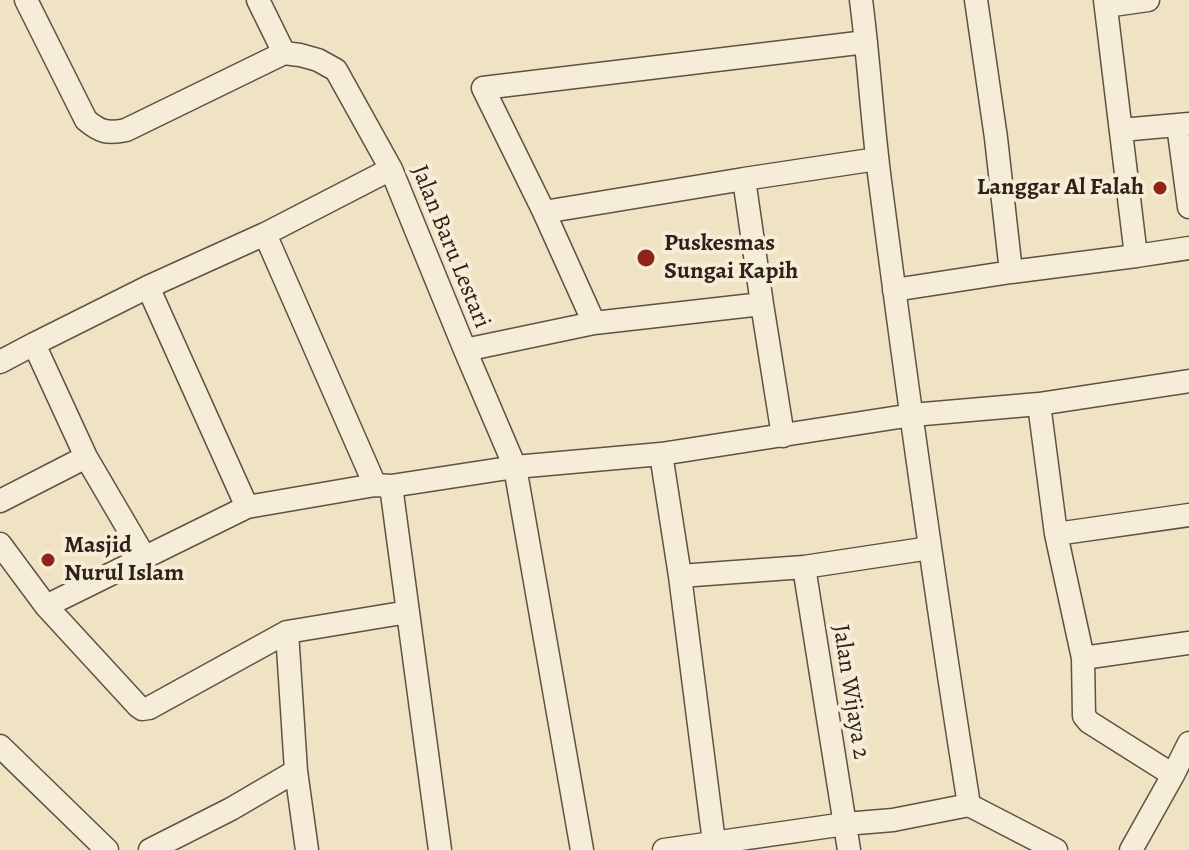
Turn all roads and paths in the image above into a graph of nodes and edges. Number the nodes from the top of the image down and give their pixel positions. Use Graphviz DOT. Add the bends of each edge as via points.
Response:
graph roads {
  1 [pos="26,0"];
  2 [pos="258,0"];
  3 [pos="861,0"];
  4 [pos="976,0"];
  5 [pos="1148,0"];
  6 [pos="1106,3"];
  7 [pos="866,42"];
  8 [pos="284,53"];
  9 [pos="1184,124"];
  10 [pos="1121,130"];
  11 [pos="877,159"];
  12 [pos="391,169"];
  13 [pos="744,179"];
  14 [pos="1189,207"];
  15 [pos="544,212"];
  16 [pos="265,234"];
  17 [pos="1189,248"];
  18 [pos="1136,256"];
  19 [pos="1011,272"];
  20 [pos="148,287"];
  21 [pos="894,290"];
  22 [pos="762,304"];
  23 [pos="594,323"];
  24 [pos="34,344"];
  25 [pos="465,350"];
  26 [pos="0,362"];
  27 [pos="1189,381"];
  28 [pos="1039,404"];
  29 [pos="912,415"];
  30 [pos="783,436"];
  31 [pos="661,454"];
  32 [pos="86,457"];
  33 [pos="515,467"];
  34 [pos="383,486"];
  35 [pos="0,501"];
  36 [pos="247,507"];
  37 [pos="1189,515"];
  38 [pos="1056,534"];
  39 [pos="0,544"];
  40 [pos="930,548"];
  41 [pos="144,556"];
  42 [pos="804,567"];
  43 [pos="680,576"];
  44 [pos="46,606"];
  45 [pos="408,612"];
  46 [pos="287,632"];
  47 [pos="1189,643"];
  48 [pos="1083,658"];
  49 [pos="1189,743"];
  50 [pos="0,746"];
  51 [pos="296,771"];
  52 [pos="1173,775"];
  53 [pos="969,805"];
  54 [pos="845,824"];
  55 [pos="715,847"];
  56 [pos="107,850"];
  57 [pos="150,850"];
  58 [pos="307,850"];
  59 [pos="440,850"];
  60 [pos="582,850"];
  61 [pos="664,850"];
  62 [pos="849,850"];
  63 [pos="1056,850"];
  64 [pos="1131,850"];
  1 -- 8 [label="street" via="86,120 98,131 126,130"];
  2 -- 8 [label="street"];
  3 -- 7 [label="street"];
  4 -- 19 [label="street"];
  5 -- 6 [label="street"];
  6 -- 10 [label="street"];
  7 -- 11 [label="street"];
  7 -- 15 [label="street" via="483,88"];
  8 -- 12 [label="street, Jalan Baru Lestari" via="336,70"];
  9 -- 10 [label="street"];
  9 -- 14 [label="street"];
  10 -- 18 [label="street"];
  11 -- 13 [label="street"];
  11 -- 21 [label="street"];
  12 -- 16 [label="street"];
  12 -- 25 [label="street, Jalan Baru Lestari"];
  13 -- 15 [label="street"];
  13 -- 22 [label="street"];
  15 -- 23 [label="street"];
  16 -- 20 [label="street"];
  16 -- 34 [label="street"];
  17 -- 18 [label="street"];
  18 -- 19 [label="street"];
  19 -- 21 [label="street"];
  20 -- 24 [label="street"];
  20 -- 36 [label="street"];
  21 -- 29 [label="street"];
  22 -- 23 [label="street"];
  22 -- 30 [label="street"];
  23 -- 25 [label="street"];
  24 -- 26 [label="street"];
  24 -- 32 [label="street"];
  25 -- 33 [label="street, Jalan Baru Lestari"];
  27 -- 28 [label="street"];
  28 -- 29 [label="street"];
  28 -- 38 [label="street"];
  29 -- 30 [label="street"];
  29 -- 40 [label="street"];
  30 -- 31 [label="street"];
  31 -- 33 [label="street"];
  31 -- 43 [label="street"];
  32 -- 35 [label="street"];
  32 -- 41 [label="street"];
  33 -- 34 [label="street"];
  33 -- 60 [label="street, Jalan Baru Lestari"];
  34 -- 36 [label="street"];
  34 -- 45 [label="street"];
  36 -- 41 [label="street"];
  37 -- 38 [label="street"];
  38 -- 48 [label="street"];
  39 -- 44 [label="street"];
  40 -- 42 [label="street"];
  40 -- 53 [label="street"];
  41 -- 44 [label="street"];
  42 -- 43 [label="street"];
  42 -- 54 [label="street, Jalan Wijaya 2"];
  43 -- 55 [label="street"];
  44 -- 46 [label="street" via="142,709"];
  45 -- 46 [label="street"];
  45 -- 59 [label="street"];
  46 -- 51 [label="street"];
  47 -- 48 [label="street"];
  48 -- 52 [label="street" via="1084,716"];
  49 -- 52 [label="street"];
  50 -- 56 [label="street"];
  51 -- 57 [label="street"];
  51 -- 58 [label="street"];
  52 -- 64 [label="street"];
  53 -- 54 [label="street"];
  53 -- 63 [label="street"];
  54 -- 55 [label="street"];
  54 -- 62 [label="street, Jalan Wijaya 2"];
  55 -- 61 [label="street"];
}
